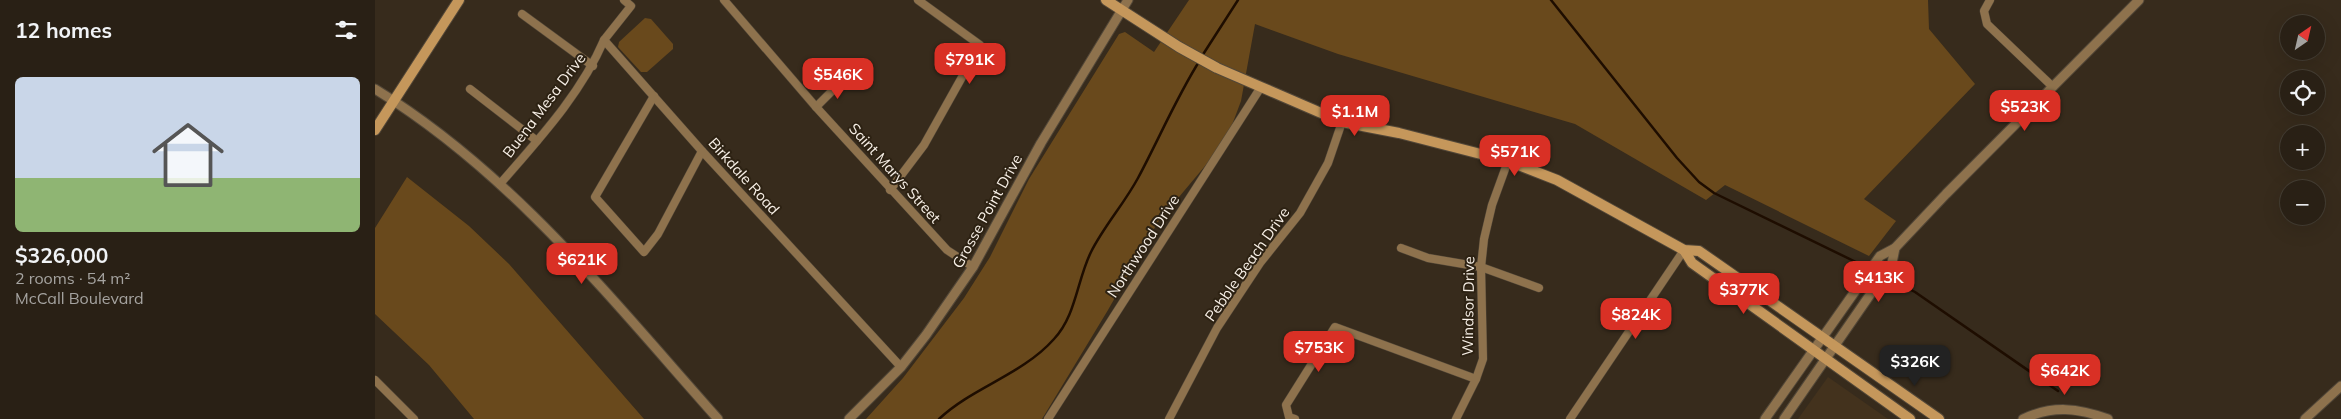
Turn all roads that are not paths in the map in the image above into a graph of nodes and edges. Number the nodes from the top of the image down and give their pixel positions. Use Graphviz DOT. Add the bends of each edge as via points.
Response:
graph roads {
  1 [pos="459,0"];
  2 [pos="624,0"];
  3 [pos="724,0"];
  4 [pos="918,0"];
  5 [pos="1106,0"];
  6 [pos="1128,0"];
  7 [pos="1990,0"];
  8 [pos="2139,0"];
  9 [pos="1121,10"];
  10 [pos="522,14"];
  11 [pos="604,40"];
  12 [pos="593,66"];
  13 [pos="845,78"];
  14 [pos="1261,87"];
  15 [pos="2053,87"];
  16 [pos="375,89"];
  17 [pos="471,90"];
  18 [pos="654,96"];
  19 [pos="394,102"];
  20 [pos="816,107"];
  21 [pos="1342,122"];
  22 [pos="375,130"];
  23 [pos="537,141"];
  24 [pos="702,151"];
  25 [pos="1508,161"];
  26 [pos="500,184"];
  27 [pos="891,190"];
  28 [pos="1401,248"];
  29 [pos="1895,248"];
  30 [pos="1684,250"];
  31 [pos="973,267"];
  32 [pos="1481,267"];
  33 [pos="1539,288"];
  34 [pos="1822,337"];
  35 [pos="1836,346"];
  36 [pos="1813,349"];
  37 [pos="1827,359"];
  38 [pos="901,367"];
  39 [pos="1476,379"];
  40 [pos="375,380"];
  41 [pos="2341,386"];
  42 [pos="1292,418"];
  43 [pos="414,419"];
  44 [pos="718,419"];
  45 [pos="849,419"];
  46 [pos="1049,419"];
  47 [pos="1169,419"];
  48 [pos="1456,419"];
  49 [pos="1570,419"];
  50 [pos="1765,419"];
  51 [pos="1784,419"];
  52 [pos="1910,419"];
  53 [pos="1939,419"];
  54 [pos="2023,419"];
  55 [pos="2108,419"];
  56 [pos="2305,419"];
  1 -- 19 [label="main road"];
  2 -- 11 [label="street" via="631,6"];
  3 -- 20 [label="street, Saint Marys Street"];
  4 -- 27 [label="street" via="980,45 925,145"];
  5 -- 9 [label="main road"];
  6 -- 9 [label="street, Grosse Point Drive"];
  7 -- 15 [label="street" via="1984,11 1987,24"];
  8 -- 15 [label="street"];
  9 -- 14 [label="main road" via="1217,68"];
  9 -- 31 [label="street, Grosse Point Drive" via="1022,175"];
  10 -- 12 [label="street"];
  11 -- 12 [label="street, Buena Mesa Drive"];
  11 -- 18 [label="street, Birkdale Road"];
  12 -- 23 [label="street, Buena Mesa Drive"];
  13 -- 20 [label="street"];
  14 -- 21 [label="main road"];
  14 -- 46 [label="street, Northwood Drive"];
  15 -- 29 [label="street"];
  16 -- 19 [label="street"];
  17 -- 23 [label="street"];
  18 -- 24 [label="street, Birkdale Road"];
  18 -- 24 [label="street" via="595,197 644,252 658,234"];
  19 -- 22 [label="main road"];
  19 -- 26 [label="street" via="453,143"];
  20 -- 27 [label="street, Saint Marys Street"];
  21 -- 25 [label="main road"];
  21 -- 47 [label="street, Pebble Beach Drive" via="1328,163 1300,213 1260,262 1217,328"];
  23 -- 26 [label="street, Buena Mesa Drive"];
  24 -- 38 [label="street, Birkdale Road"];
  25 -- 30 [label="main road" via="1557,180"];
  25 -- 32 [label="street, Windsor Drive" via="1492,205"];
  26 -- 44 [label="street" via="550,231"];
  27 -- 31 [label="street, Saint Marys Street" via="947,250"];
  28 -- 32 [label="street" via="1428,258"];
  29 -- 34 [label="street" via="1880,256"];
  29 -- 35 [label="street" via="1892,263"];
  30 -- 34 [label="main road" via="1699,251"];
  30 -- 36 [label="main road" via="1691,263"];
  30 -- 49 [label="street"];
  31 -- 38 [label="street, Grosse Point Drive"];
  32 -- 33 [label="street"];
  32 -- 39 [label="street, Windsor Drive" via="1483,359"];
  34 -- 35 [label="main road"];
  34 -- 36 [label="street"];
  35 -- 37 [label="street"];
  35 -- 53 [label="main road"];
  36 -- 37 [label="main road"];
  36 -- 50 [label="street"];
  37 -- 51 [label="street"];
  37 -- 52 [label="main road"];
  38 -- 45 [label="street, Grosse Point Drive"];
  39 -- 42 [label="street" via="1335,327 1286,405"];
  39 -- 48 [label="street, Windsor Drive"];
  40 -- 43 [label="street"];
  41 -- 56 [label="street"];
  54 -- 55 [label="street" via="2039,412 2063,408 2087,411"];
}
